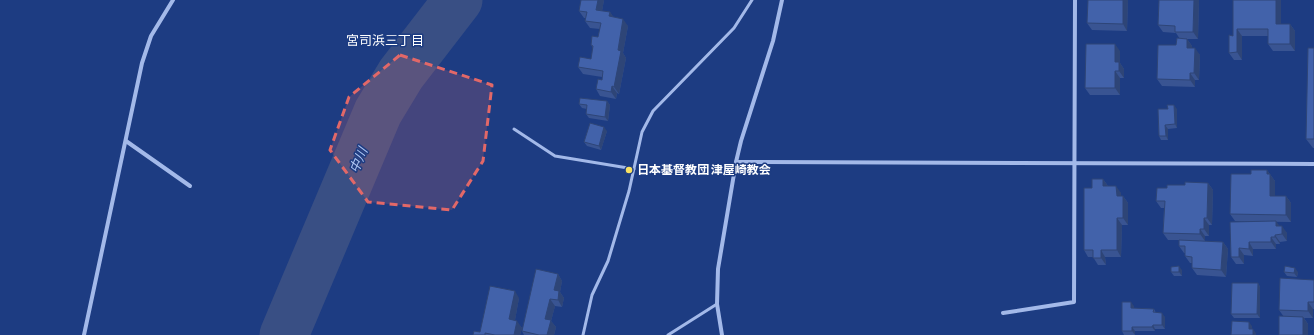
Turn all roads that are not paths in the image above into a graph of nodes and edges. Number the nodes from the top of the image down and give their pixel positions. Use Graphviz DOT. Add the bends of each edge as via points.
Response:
graph roads {
  1 [pos="173,0"];
  2 [pos="752,0"];
  3 [pos="782,0"];
  4 [pos="1076,0"];
  5 [pos="514,129"];
  6 [pos="126,141"];
  7 [pos="736,162"];
  8 [pos="1074,162"];
  9 [pos="1314,164"];
  10 [pos="634,170"];
  11 [pos="190,186"];
  12 [pos="717,304"];
  13 [pos="1003,313"];
  14 [pos="84,335"];
  15 [pos="583,335"];
  16 [pos="668,335"];
  17 [pos="722,335"];
  1 -- 6 [label="street" via="151,36 142,63"];
  2 -- 10 [label="lane" via="734,28 653,111 642,132"];
  3 -- 7 [label="street" via="773,41"];
  4 -- 8 [label="street"];
  5 -- 10 [label="lane" via="555,156"];
  6 -- 11 [label="street"];
  6 -- 14 [label="street"];
  7 -- 8 [label="street"];
  7 -- 12 [label="street" via="718,269"];
  8 -- 9 [label="street"];
  8 -- 13 [label="street" via="1074,302"];
  10 -- 15 [label="lane" via="608,261 592,295"];
  12 -- 16 [label="lane"];
  12 -- 17 [label="street"];
}
